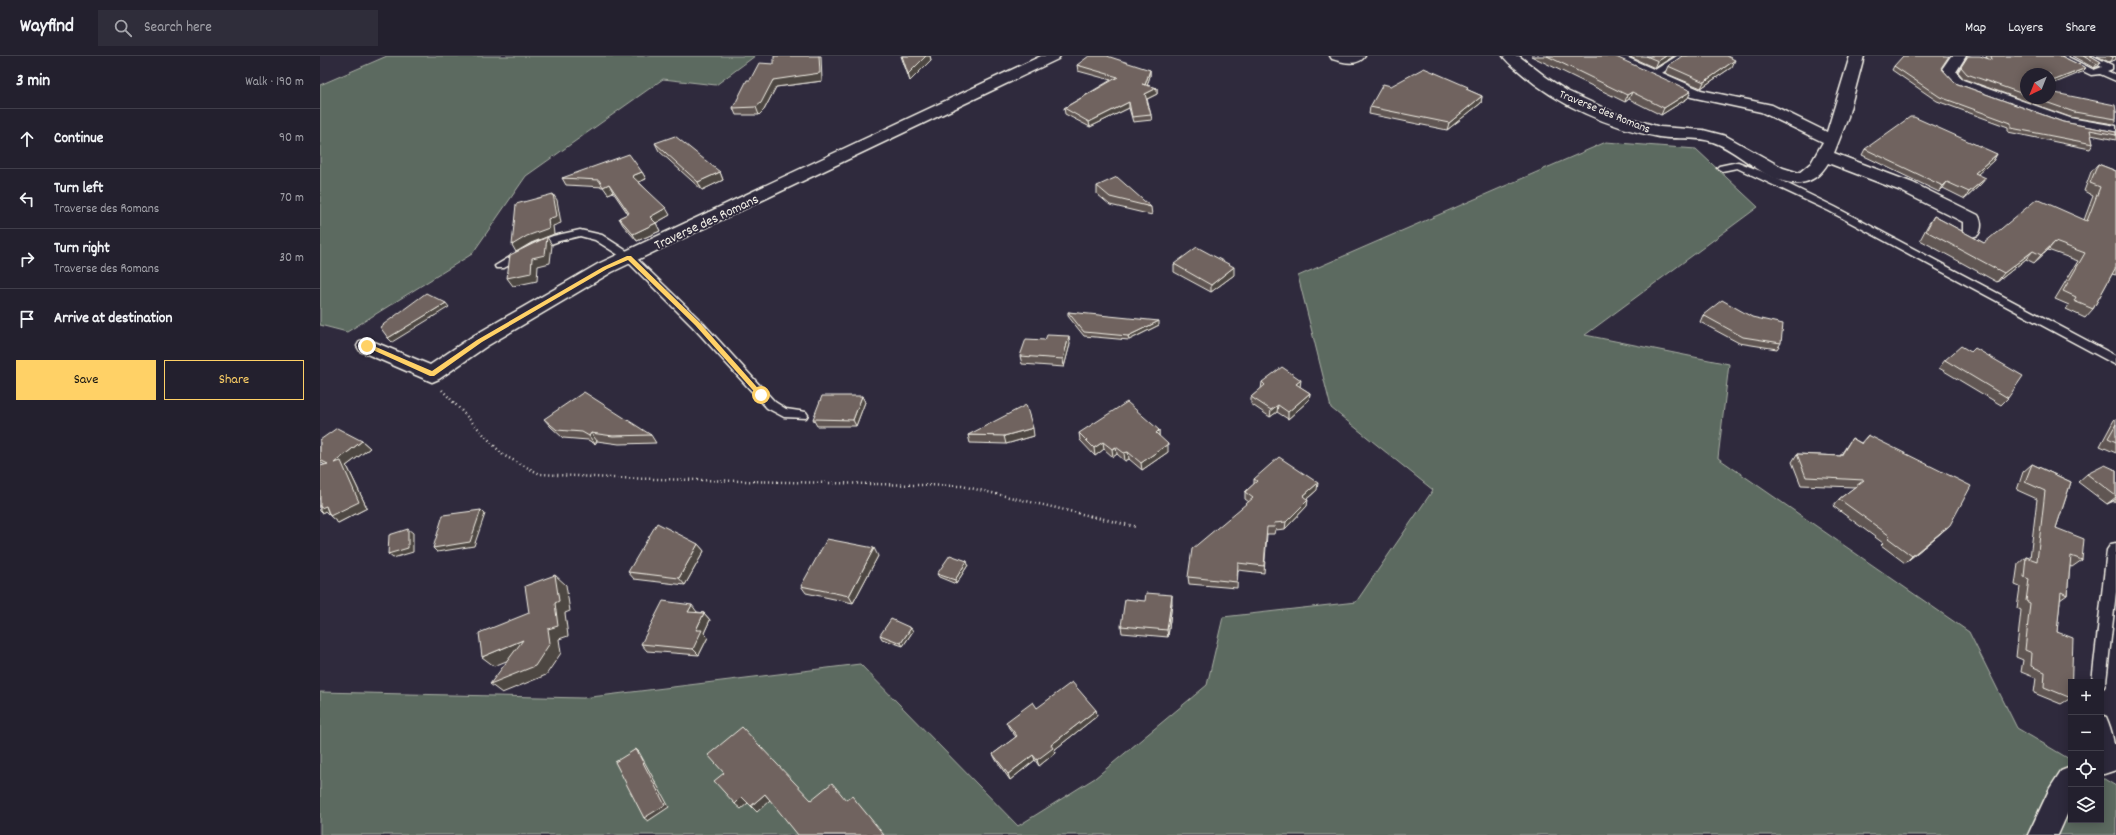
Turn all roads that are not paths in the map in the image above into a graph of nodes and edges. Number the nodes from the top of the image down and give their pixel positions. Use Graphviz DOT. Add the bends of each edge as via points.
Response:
graph roads {
  1 [pos="1053,56"];
  2 [pos="1337,56"];
  3 [pos="1358,56"];
  4 [pos="1510,56"];
  5 [pos="1612,56"];
  6 [pos="1683,56"];
  7 [pos="1856,56"];
  8 [pos="1959,56"];
  9 [pos="2065,56"];
  10 [pos="2086,56"];
  11 [pos="2101,71"];
  12 [pos="1653,75"];
  13 [pos="2116,78"];
  14 [pos="2116,131"];
  15 [pos="1829,148"];
  16 [pos="1722,168"];
  17 [pos="1972,231"];
  18 [pos="629,257"];
  19 [pos="500,266"];
  20 [pos="367,346"];
  21 [pos="2116,361"];
  22 [pos="802,415"];
  23 [pos="2116,548"];
  24 [pos="2111,607"];
  25 [pos="2099,679"];
  26 [pos="2104,736"];
  27 [pos="2109,759"];
  28 [pos="2068,786"];
  29 [pos="2043,835"];
  1 -- 18 [label="street, Traverse des Romans"];
  2 -- 3 [label="street" via="1348,59"];
  4 -- 15 [label="street, Traverse des Romans" via="1552,88 1584,105 1651,130 1675,135 1719,138 1785,176 1809,176"];
  5 -- 12 [label="street"];
  6 -- 12 [label="lane"];
  7 -- 15 [label="street, Traverse des Romans" via="1843,108"];
  8 -- 14 [label="street" via="1948,72 1958,83 2066,122"];
  9 -- 11 [label="lane" via="2062,57 2094,73"];
  10 -- 11 [label="lane" via="2109,67"];
  11 -- 13 [label="lane"];
  12 -- 15 [label="street" via="1704,96 1766,108"];
  15 -- 17 [label="street" via="1972,219"];
  16 -- 21 [label="lane" via="1738,165 1832,209"];
  18 -- 19 [label="lane" via="598,237 580,233 536,246"];
  18 -- 20 [label="street, Traverse des Romans" via="605,268 480,341 432,374"];
  18 -- 22 [label="lane" via="697,324 771,405 784,413"];
  23 -- 24 [label="lane"];
  24 -- 25 [label="lane"];
  26 -- 27 [label="lane"];
  28 -- 29 [label="street"];
}
